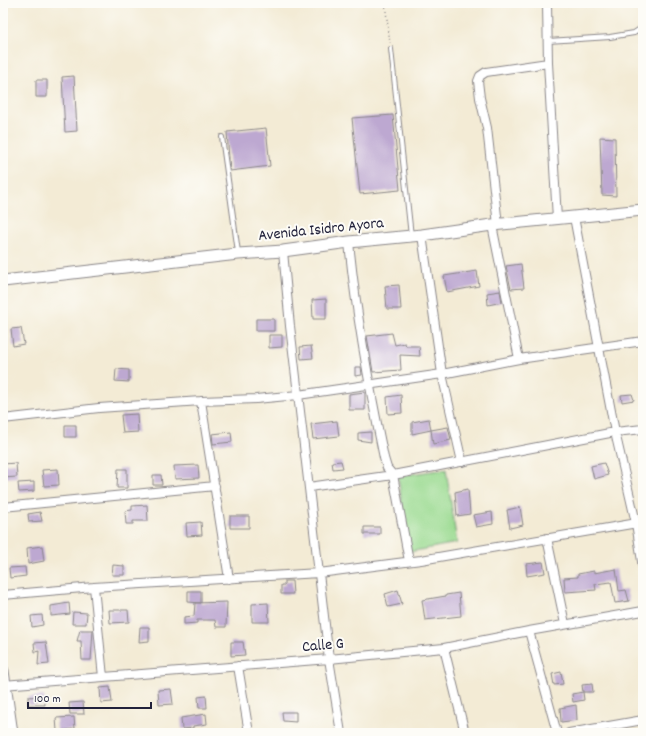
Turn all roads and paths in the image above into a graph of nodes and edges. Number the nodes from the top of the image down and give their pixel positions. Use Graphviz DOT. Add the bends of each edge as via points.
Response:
graph roads {
  1 [pos="385,3"];
  2 [pos="547,3"];
  3 [pos="643,28"];
  4 [pos="548,41"];
  5 [pos="391,49"];
  6 [pos="548,63"];
  7 [pos="222,138"];
  8 [pos="643,210"];
  9 [pos="574,217"];
  10 [pos="557,218"];
  11 [pos="495,225"];
  12 [pos="422,235"];
  13 [pos="411,236"];
  14 [pos="349,242"];
  15 [pos="283,251"];
  16 [pos="238,254"];
  17 [pos="3,281"];
  18 [pos="643,341"];
  19 [pos="600,348"];
  20 [pos="519,359"];
  21 [pos="442,374"];
  22 [pos="369,384"];
  23 [pos="298,395"];
  24 [pos="201,401"];
  25 [pos="3,419"];
  26 [pos="643,429"];
  27 [pos="615,432"];
  28 [pos="462,462"];
  29 [pos="394,475"];
  30 [pos="215,486"];
  31 [pos="309,487"];
  32 [pos="3,507"];
  33 [pos="639,522"];
  34 [pos="547,538"];
  35 [pos="409,561"];
  36 [pos="643,568"];
  37 [pos="319,573"];
  38 [pos="229,579"];
  39 [pos="94,587"];
  40 [pos="3,595"];
  41 [pos="643,611"];
  42 [pos="565,624"];
  43 [pos="529,631"];
  44 [pos="444,648"];
  45 [pos="329,660"];
  46 [pos="238,666"];
  47 [pos="3,671"];
  48 [pos="102,677"];
  49 [pos="4,685"];
  50 [pos="643,720"];
  51 [pos="579,732"];
  52 [pos="12,733"];
  53 [pos="249,733"];
  54 [pos="341,733"];
  55 [pos="465,733"];
  56 [pos="556,733"];
  57 [pos="569,733"];
  1 -- 5 [label="path"];
  2 -- 4 [label="street"];
  3 -- 4 [label="lane" via="634,33 610,37"];
  4 -- 6 [label="street"];
  5 -- 13 [label="lane"];
  6 -- 10 [label="street"];
  6 -- 11 [label="street" via="486,72 478,81 487,128"];
  7 -- 16 [label="lane"];
  8 -- 9 [label="street, Avenida Isidro Ayora"];
  9 -- 10 [label="street, Avenida Isidro Ayora"];
  9 -- 19 [label="street"];
  10 -- 11 [label="street, Avenida Isidro Ayora"];
  11 -- 12 [label="street, Avenida Isidro Ayora"];
  11 -- 20 [label="street"];
  12 -- 13 [label="street, Avenida Isidro Ayora"];
  12 -- 21 [label="street"];
  13 -- 14 [label="street, Avenida Isidro Ayora"];
  14 -- 15 [label="street, Avenida Isidro Ayora"];
  14 -- 22 [label="street"];
  15 -- 16 [label="street, Avenida Isidro Ayora"];
  15 -- 23 [label="street"];
  16 -- 17 [label="street, Avenida Isidro Ayora"];
  18 -- 19 [label="street"];
  19 -- 20 [label="street"];
  19 -- 27 [label="street"];
  20 -- 21 [label="street"];
  21 -- 22 [label="street"];
  21 -- 28 [label="street"];
  22 -- 23 [label="street"];
  22 -- 29 [label="street" via="384,458 387,468"];
  23 -- 24 [label="street"];
  23 -- 31 [label="street"];
  24 -- 25 [label="street" via="99,408"];
  24 -- 30 [label="street"];
  26 -- 27 [label="street"];
  27 -- 28 [label="street"];
  27 -- 33 [label="street"];
  28 -- 29 [label="street"];
  29 -- 31 [label="street"];
  29 -- 35 [label="street"];
  30 -- 32 [label="street"];
  30 -- 38 [label="street"];
  31 -- 37 [label="street"];
  33 -- 34 [label="street"];
  33 -- 36 [label="street"];
  34 -- 35 [label="street"];
  34 -- 42 [label="street"];
  35 -- 37 [label="street"];
  37 -- 38 [label="street"];
  37 -- 45 [label="street"];
  38 -- 39 [label="street"];
  39 -- 40 [label="street"];
  39 -- 48 [label="street"];
  41 -- 42 [label="street, Calle G"];
  42 -- 43 [label="street, Calle G"];
  43 -- 44 [label="street, Calle G"];
  43 -- 56 [label="street"];
  44 -- 45 [label="street, Calle G"];
  44 -- 55 [label="street"];
  45 -- 46 [label="street, Calle G"];
  45 -- 54 [label="street"];
  46 -- 48 [label="street, Calle G"];
  46 -- 53 [label="street"];
  47 -- 49 [label="street"];
  48 -- 49 [label="street, Calle G"];
  49 -- 52 [label="street"];
  50 -- 51 [label="street"];
  51 -- 57 [label="street"];
}
